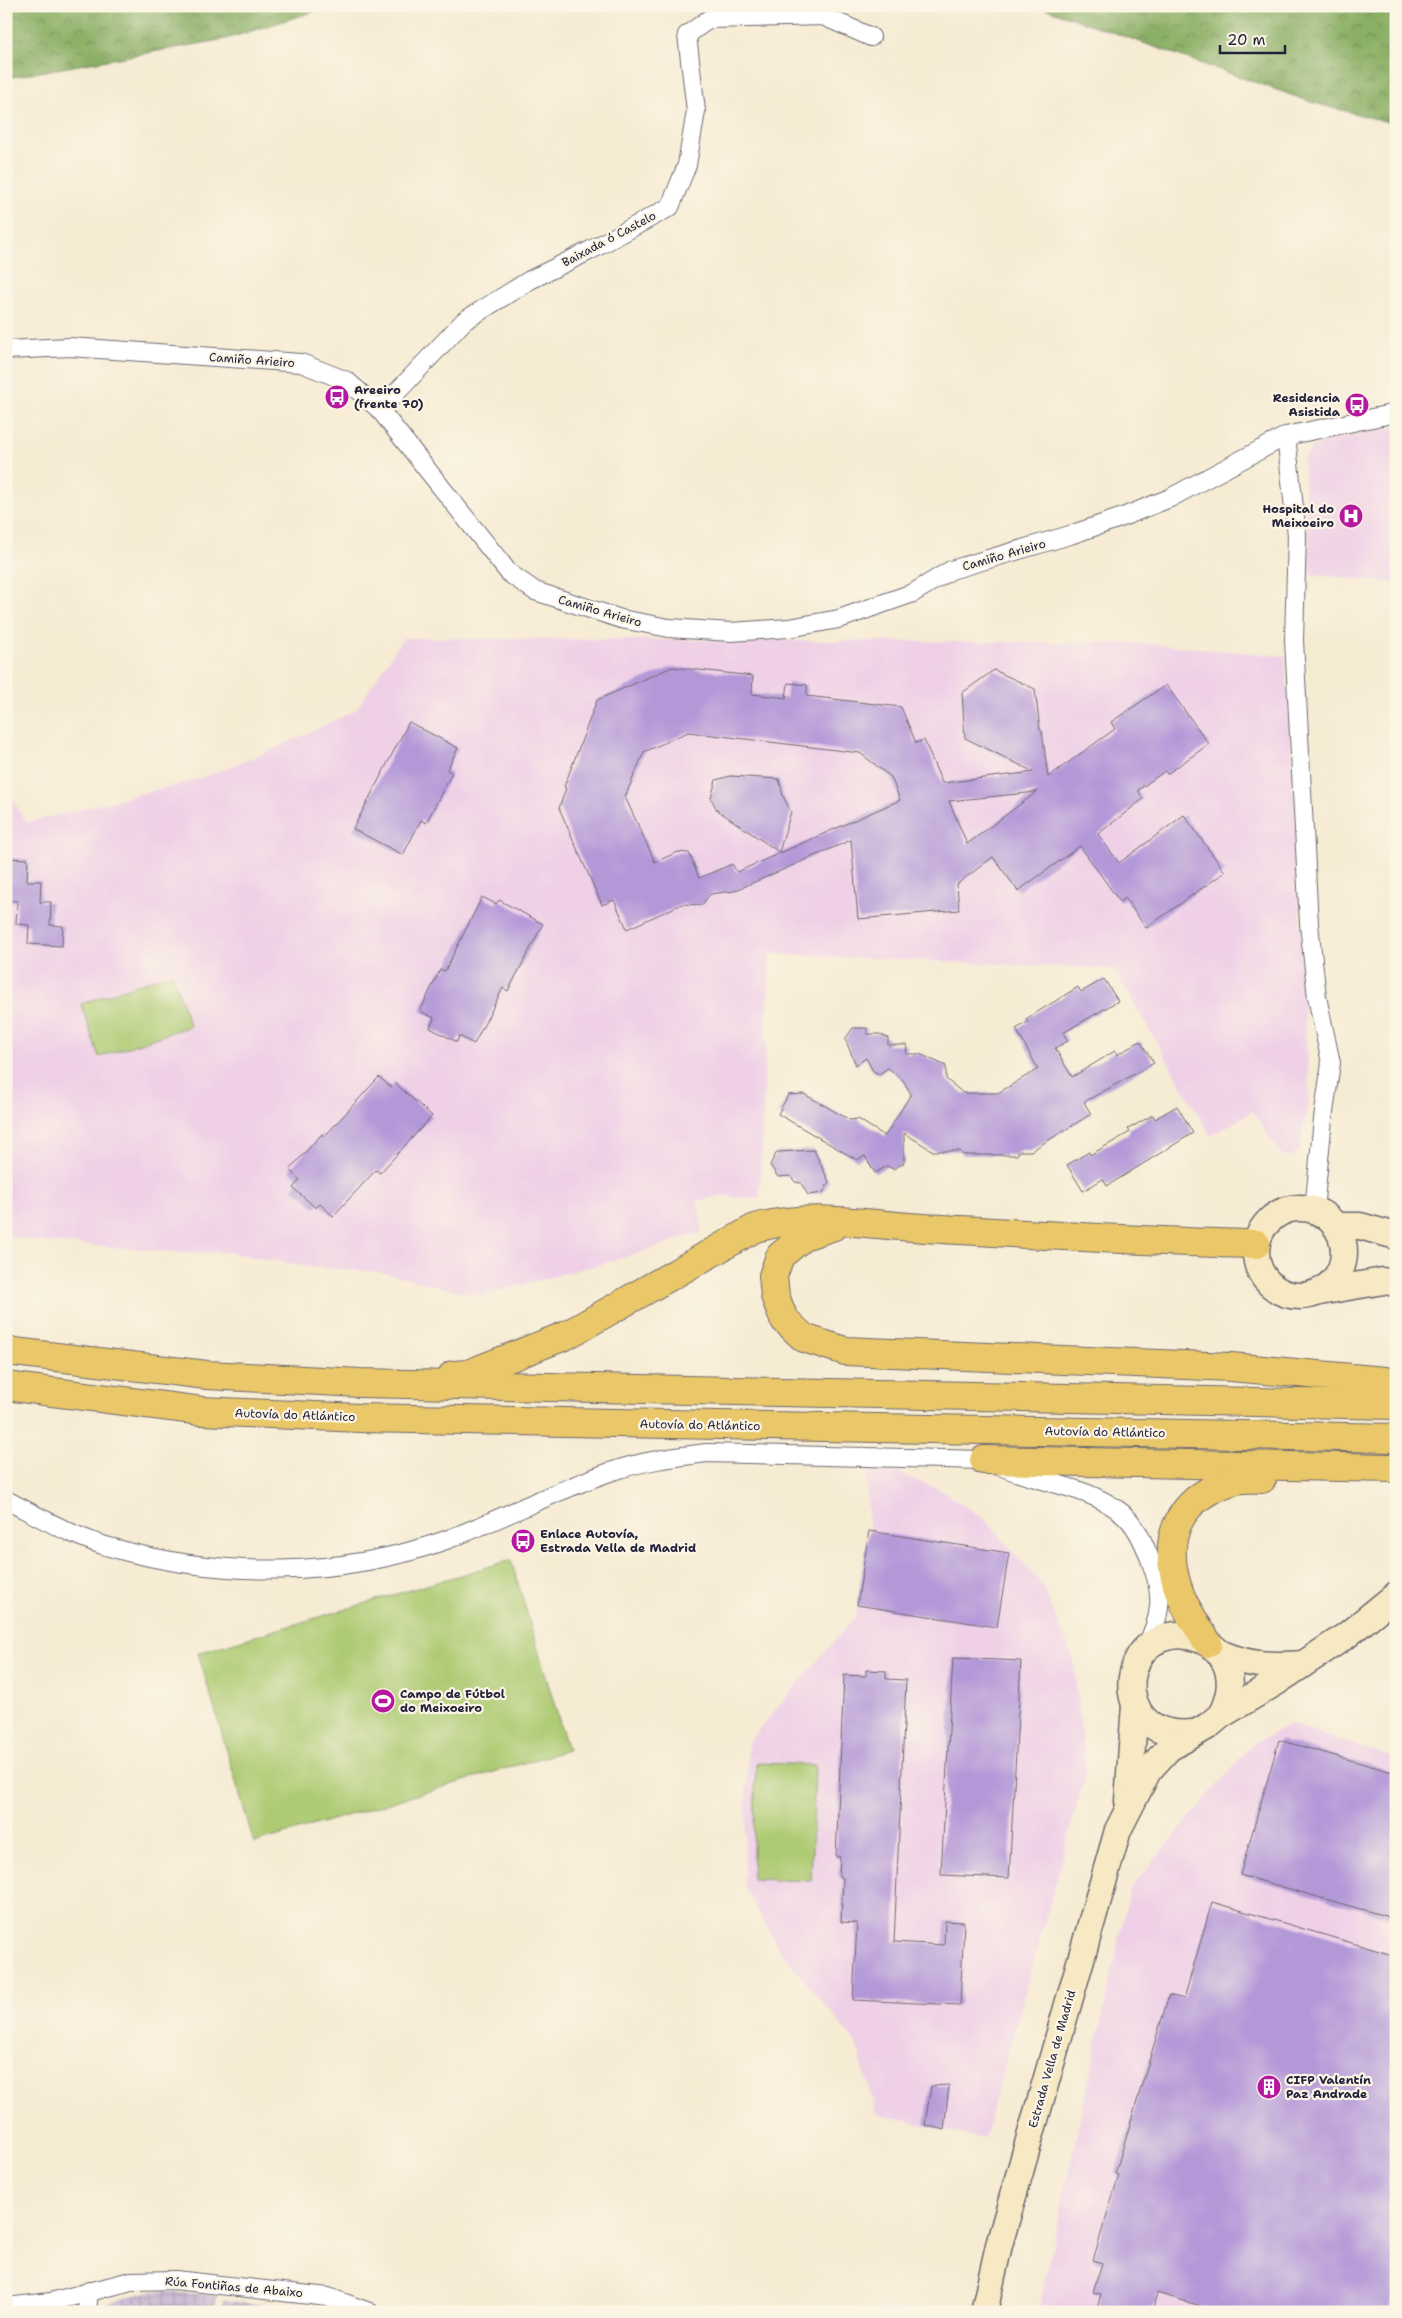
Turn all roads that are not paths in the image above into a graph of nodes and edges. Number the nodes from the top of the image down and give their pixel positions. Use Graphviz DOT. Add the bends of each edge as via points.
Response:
graph roads {
  1 [pos="872,37"];
  2 [pos="6,350"];
  3 [pos="380,410"];
  4 [pos="1396,413"];
  5 [pos="1286,436"];
  6 [pos="1314,1210"];
  7 [pos="844,1222"];
  8 [pos="1336,1226"];
  9 [pos="1396,1236"];
  10 [pos="1256,1244"];
  11 [pos="1391,1280"];
  12 [pos="1319,1292"];
  13 [pos="6,1351"];
  14 [pos="1396,1382"];
  15 [pos="360,1383"];
  16 [pos="6,1386"];
  17 [pos="1396,1405"];
  18 [pos="1396,1438"];
  19 [pos="984,1460"];
  20 [pos="1340,1467"];
  21 [pos="1396,1468"];
  22 [pos="6,1500"];
  23 [pos="1396,1595"];
  24 [pos="1214,1648"];
  25 [pos="1142,1653"];
  26 [pos="1302,1664"];
  27 [pos="1135,1704"];
  28 [pos="1221,1715"];
  29 [pos="1193,1733"];
  30 [pos="1127,1809"];
  31 [pos="89,2291"];
  32 [pos="6,2307"];
  33 [pos="87,2312"];
  34 [pos="369,2312"];
  35 [pos="984,2312"];
  1 -- 3 [label="street, Baixada ó Castelo" via="823,16 710,19 687,35 696,111 687,165 670,207 530,280 464,322"];
  2 -- 3 [label="street, Camiño Arieiro" via="70,347 301,364 347,381"];
  3 -- 5 [label="street, Camiño Arieiro" via="510,573 535,591 621,619 669,628 731,632 789,628 839,619 913,593 951,570 1078,533 1170,498"];
  4 -- 5 [label="street, Camiño Arieiro"];
  5 -- 6 [label="street" via="1297,535 1294,640 1309,924 1317,997 1331,1063 1322,1119"];
  6 -- 8 [label="main road"];
  6 -- 10 [label="main road" via="1302,1208 1278,1214 1268,1222"];
  7 -- 10 [label="highway"];
  7 -- 14 [label="highway" via="804,1236 780,1256 773,1276 775,1296 784,1319 804,1338 844,1351 1231,1367"];
  7 -- 15 [label="highway" via="779,1221 755,1228 567,1335 468,1374"];
  8 -- 9 [label="main road" via="1360,1226"];
  8 -- 12 [label="main road" via="1342,1237 1343,1263 1338,1275"];
  10 -- 12 [label="main road" via="1260,1271 1278,1291 1292,1296"];
  11 -- 12 [label="main road"];
  13 -- 15 [label="highway" via="206,1376"];
  15 -- 17 [label="highway"];
  16 -- 18 [label="highway, Autovía do Atlántico" via="202,1411 360,1418"];
  19 -- 20 [label="highway"];
  19 -- 22 [label="street" via="706,1453 661,1458 611,1472 446,1540 387,1558 322,1568 259,1570 198,1565 112,1548"];
  19 -- 25 [label="street" via="1020,1474 1084,1491 1123,1513 1144,1542 1158,1581 1160,1611 1155,1630"];
  20 -- 21 [label="highway"];
  20 -- 24 [label="highway" via="1297,1478 1237,1480 1197,1499 1182,1514 1171,1542 1177,1587"];
  23 -- 26 [label="main road, Estrada Vella de Madrid" via="1347,1635"];
  24 -- 25 [label="main road, Estrada Vella de Madrid" via="1195,1637 1174,1636 1153,1643"];
  24 -- 26 [label="main road, Estrada Vella de Madrid" via="1241,1662 1270,1666"];
  24 -- 28 [label="main road" via="1228,1668 1231,1683"];
  25 -- 27 [label="main road, Estrada Vella de Madrid" via="1131,1678"];
  26 -- 28 [label="main road, Estrada Vella de Madrid"];
  27 -- 29 [label="main road, Estrada Vella de Madrid" via="1152,1726 1179,1735"];
  27 -- 30 [label="main road, Estrada Vella de Madrid"];
  28 -- 29 [label="main road, Estrada Vella de Madrid"];
  29 -- 30 [label="main road, Estrada Vella de Madrid" via="1169,1748 1148,1771"];
  30 -- 35 [label="main road, Estrada Vella de Madrid" via="1118,1830 999,2245"];
  31 -- 32 [label="street, Rúa Fontiñas de Abaixo" via="51,2302"];
  31 -- 33 [label="street"];
  31 -- 34 [label="street, Rúa Fontiñas de Abaixo" via="131,2281 175,2280 328,2297"];
}
